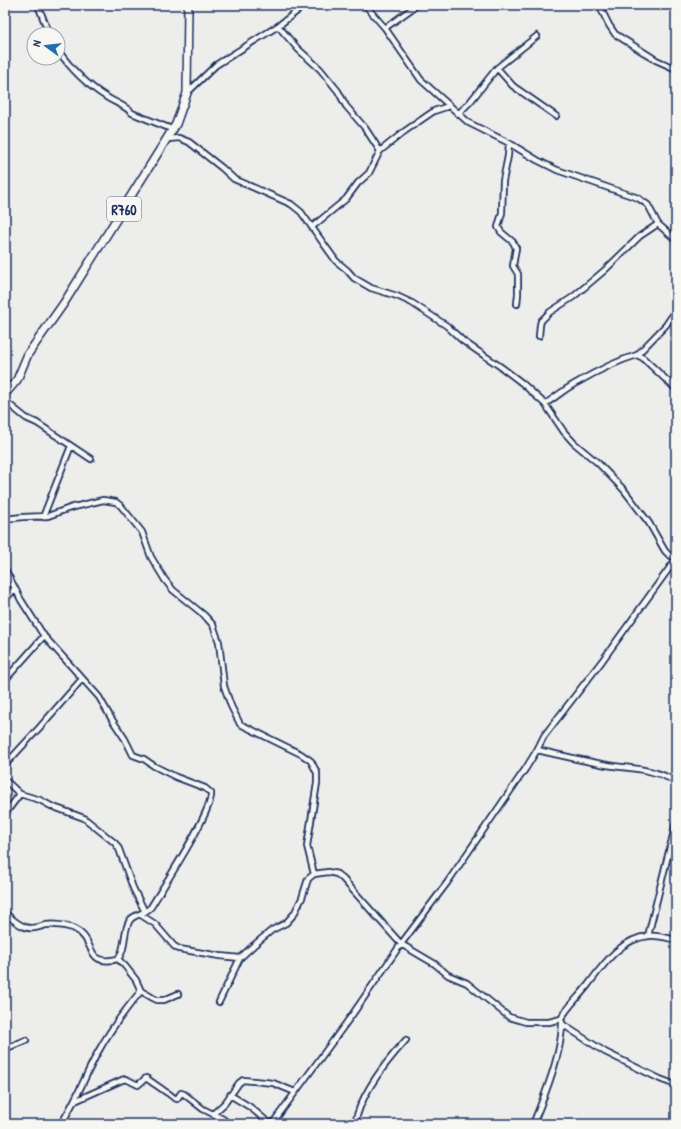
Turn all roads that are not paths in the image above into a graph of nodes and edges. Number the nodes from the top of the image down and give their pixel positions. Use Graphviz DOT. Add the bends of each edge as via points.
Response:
graph roads {
  1 [pos="38,5"];
  2 [pos="188,5"];
  3 [pos="305,5"];
  4 [pos="365,5"];
  5 [pos="417,5"];
  6 [pos="599,5"];
  7 [pos="46,26"];
  8 [pos="278,26"];
  9 [pos="385,28"];
  10 [pos="537,36"];
  11 [pos="66,61"];
  12 [pos="497,68"];
  13 [pos="676,69"];
  14 [pos="187,93"];
  15 [pos="449,106"];
  16 [pos="458,114"];
  17 [pos="556,116"];
  18 [pos="174,130"];
  19 [pos="168,139"];
  20 [pos="509,143"];
  21 [pos="380,151"];
  22 [pos="658,224"];
  23 [pos="312,227"];
  24 [pos="676,240"];
  25 [pos="517,304"];
  26 [pos="676,310"];
  27 [pos="539,336"];
  28 [pos="637,354"];
  29 [pos="676,389"];
  30 [pos="5,394"];
  31 [pos="5,401"];
  32 [pos="545,404"];
  33 [pos="70,446"];
  34 [pos="91,459"];
  35 [pos="43,517"];
  36 [pos="5,519"];
  37 [pos="676,558"];
  38 [pos="5,569"];
  39 [pos="16,588"];
  40 [pos="5,600"];
  41 [pos="44,636"];
  42 [pos="82,678"];
  43 [pos="5,680"];
  44 [pos="537,750"];
  45 [pos="5,765"];
  46 [pos="5,780"];
  47 [pos="676,782"];
  48 [pos="20,794"];
  49 [pos="5,814"];
  50 [pos="676,826"];
  51 [pos="314,874"];
  52 [pos="5,912"];
  53 [pos="143,914"];
  54 [pos="648,936"];
  55 [pos="676,940"];
  56 [pos="401,944"];
  57 [pos="240,958"];
  58 [pos="118,959"];
  59 [pos="141,990"];
  60 [pos="178,994"];
  61 [pos="219,1002"];
  62 [pos="562,1022"];
  63 [pos="26,1040"];
  64 [pos="406,1040"];
  65 [pos="5,1049"];
  66 [pos="676,1085"];
  67 [pos="295,1092"];
  68 [pos="230,1095"];
  69 [pos="75,1101"];
  70 [pos="213,1114"];
  71 [pos="62,1124"];
  72 [pos="230,1124"];
  73 [pos="271,1124"];
  74 [pos="355,1124"];
  75 [pos="534,1124"];
  1 -- 7 [label="street"];
  2 -- 14 [label="main road, R760"];
  3 -- 8 [label="street"];
  4 -- 9 [label="street"];
  5 -- 9 [label="street"];
  6 -- 13 [label="street" via="615,34 656,60"];
  8 -- 14 [label="street" via="216,65"];
  8 -- 21 [label="street" via="338,91 346,106"];
  9 -- 15 [label="street" via="421,80"];
  10 -- 12 [label="street"];
  11 -- 18 [label="street" via="81,79 108,98 132,113"];
  12 -- 16 [label="street"];
  12 -- 17 [label="street" via="513,86"];
  14 -- 18 [label="main road, R760"];
  15 -- 16 [label="street"];
  15 -- 21 [label="street" via="434,111"];
  16 -- 20 [label="street" via="477,128"];
  18 -- 19 [label="main road, R760"];
  19 -- 23 [label="street" via="179,138 188,142 234,179 291,204"];
  19 -- 30 [label="main road, R760" via="64,304 28,354 17,380"];
  20 -- 22 [label="street" via="557,170 638,198 648,205"];
  20 -- 25 [label="street" via="503,181 502,213 498,227 516,248 513,266 518,274"];
  21 -- 23 [label="street" via="369,173 346,199"];
  22 -- 24 [label="street"];
  22 -- 27 [label="street" via="640,236 573,297 550,312 541,321"];
  23 -- 32 [label="street" via="336,262 359,281 412,303 437,319 467,345 522,383"];
  26 -- 28 [label="street" via="666,325"];
  28 -- 29 [label="street"];
  28 -- 32 [label="street" via="578,382"];
  31 -- 33 [label="street" via="26,418"];
  32 -- 37 [label="street" via="569,437 624,490 649,523 665,551"];
  33 -- 34 [label="street"];
  33 -- 35 [label="street"];
  35 -- 36 [label="street"];
  35 -- 51 [label="street" via="103,500 121,506 142,532 151,557 165,580 213,624 219,642 224,686 240,724 301,754 314,765 317,784 307,846"];
  37 -- 44 [label="street" via="544,736"];
  38 -- 39 [label="street"];
  39 -- 40 [label="street"];
  39 -- 41 [label="street"];
  41 -- 42 [label="street"];
  41 -- 43 [label="street"];
  42 -- 45 [label="street"];
  42 -- 53 [label="street" via="100,697 133,755 211,793 210,802 199,827 151,907"];
  44 -- 47 [label="street" via="607,765 645,769"];
  44 -- 56 [label="street" via="447,884"];
  46 -- 48 [label="street"];
  48 -- 49 [label="street"];
  48 -- 53 [label="street" via="84,818 116,843"];
  50 -- 54 [label="street"];
  51 -- 56 [label="street" via="337,874"];
  51 -- 57 [label="street" via="308,879 294,914"];
  52 -- 58 [label="street" via="16,923 28,928 51,924 70,927 83,934 99,960 108,962"];
  53 -- 57 [label="street" via="179,949"];
  53 -- 58 [label="street" via="133,918 129,923"];
  54 -- 55 [label="street"];
  54 -- 62 [label="street" via="625,944 618,950 567,1009"];
  56 -- 62 [label="street" via="466,983 515,1020"];
  56 -- 67 [label="street"];
  57 -- 61 [label="street"];
  58 -- 59 [label="street"];
  59 -- 60 [label="street" via="160,1001"];
  59 -- 69 [label="street" via="99,1050"];
  62 -- 66 [label="street" via="605,1052"];
  62 -- 75 [label="street" via="551,1076"];
  63 -- 65 [label="street"];
  64 -- 74 [label="street" via="364,1097"];
  67 -- 68 [label="street" via="273,1083 245,1080 239,1083"];
  67 -- 73 [label="street"];
  68 -- 70 [label="street"];
  68 -- 73 [label="street"];
  69 -- 70 [label="street" via="122,1080 126,1079 138,1085 146,1078 174,1098 177,1099 182,1094"];
  69 -- 71 [label="street"];
  70 -- 72 [label="street"];
}
